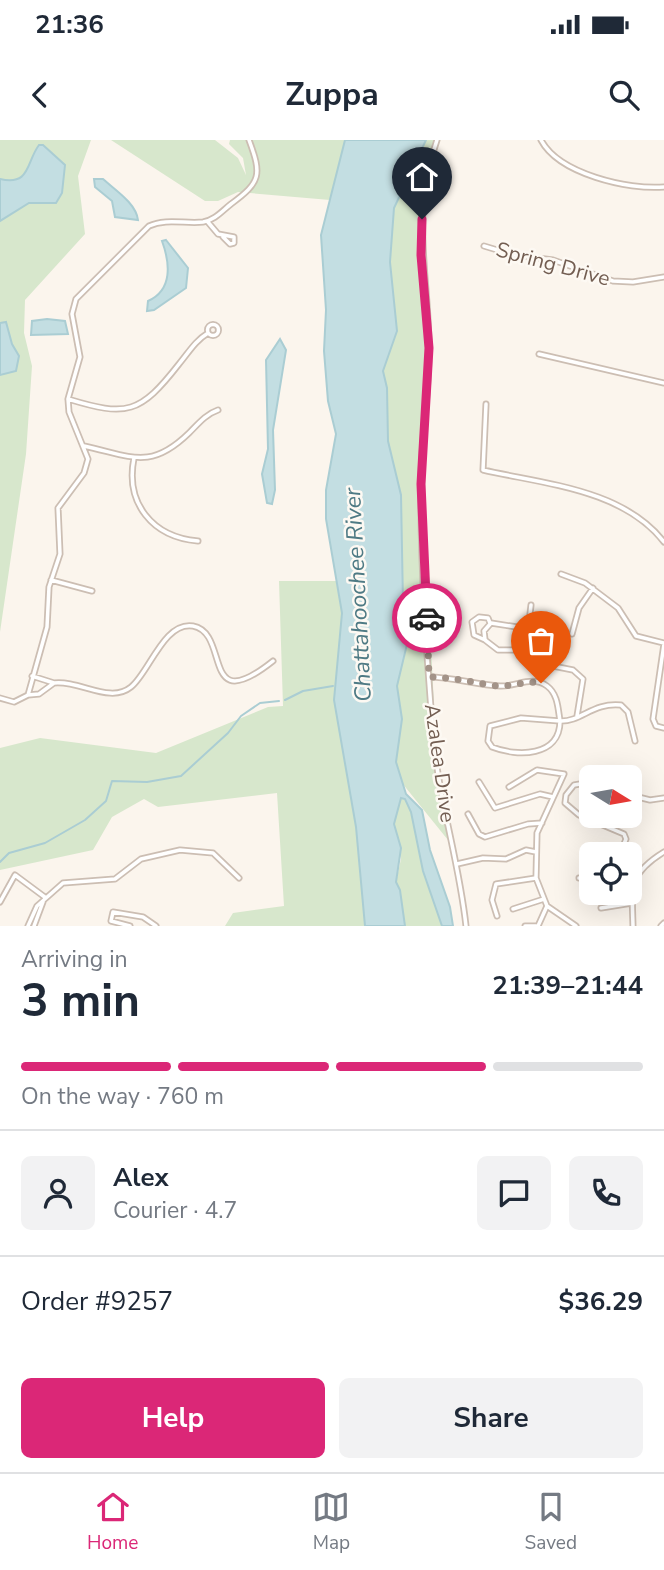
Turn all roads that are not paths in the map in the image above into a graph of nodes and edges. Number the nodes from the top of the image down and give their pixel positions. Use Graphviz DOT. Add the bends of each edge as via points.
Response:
graph roads {
  1 [pos="249,140"];
  2 [pos="437,140"];
  3 [pos="541,140"];
  4 [pos="664,187"];
  5 [pos="207,221"];
  6 [pos="223,237"];
  7 [pos="484,246"];
  8 [pos="664,277"];
  9 [pos="208,332"];
  10 [pos="539,354"];
  11 [pos="664,383"];
  12 [pos="68,400"];
  13 [pos="486,404"];
  14 [pos="218,410"];
  15 [pos="84,446"];
  16 [pos="134,458"];
  17 [pos="198,541"];
  18 [pos="664,542"];
  19 [pos="561,574"];
  20 [pos="51,580"];
  21 [pos="593,588"];
  22 [pos="92,591"];
  23 [pos="531,606"];
  24 [pos="491,623"];
  25 [pos="572,634"];
  26 [pos="485,640"];
  27 [pos="664,643"];
  28 [pos="662,656"];
  29 [pos="273,661"];
  30 [pos="32,676"];
  31 [pos="429,677"];
  32 [pos="54,683"];
  33 [pos="27,695"];
  34 [pos="0,698"];
  35 [pos="577,716"];
  36 [pos="560,721"];
  37 [pos="664,728"];
  38 [pos="635,741"];
  39 [pos="479,782"];
  40 [pos="579,785"];
  41 [pos="509,787"];
  42 [pos="553,797"];
  43 [pos="642,798"];
  44 [pos="664,798"];
  45 [pos="468,814"];
  46 [pos="579,815"];
  47 [pos="542,823"];
  48 [pos="610,828"];
  49 [pos="625,842"];
  50 [pos="537,852"];
  51 [pos="664,852"];
  52 [pos="457,864"];
  53 [pos="642,872"];
  54 [pos="239,878"];
  55 [pos="536,878"];
  56 [pos="544,899"];
  57 [pos="44,900"];
  58 [pos="0,902"];
  59 [pos="620,905"];
  60 [pos="632,905"];
  61 [pos="547,906"];
  62 [pos="601,908"];
  63 [pos="513,909"];
  64 [pos="496,916"];
  65 [pos="28,926"];
  66 [pos="34,926"];
  67 [pos="130,926"];
  68 [pos="156,926"];
  69 [pos="466,926"];
  70 [pos="525,926"];
  71 [pos="537,926"];
  72 [pos="576,926"];
  73 [pos="634,926"];
  1 -- 5 [label="street" via="257,162 254,183"];
  2 -- 31 [label="street, Azalea Drive" via="426,178 421,243 429,348 421,484"];
  3 -- 4 [label="street" via="548,150 590,176 640,187"];
  5 -- 6 [label="street"];
  5 -- 12 [label="street" via="149,226 79,295 72,310 80,358"];
  7 -- 8 [label="street, Spring Drive" via="553,260 613,281"];
  9 -- 12 [label="street" via="168,377 132,408 113,411"];
  10 -- 11 [label="street"];
  12 -- 15 [label="street" via="71,422"];
  13 -- 18 [label="street" via="483,470 600,497 637,518"];
  14 -- 16 [label="street" via="208,413 167,452"];
  15 -- 16 [label="street"];
  15 -- 20 [label="street" via="88,459 84,473 58,508 60,554"];
  16 -- 17 [label="street" via="132,490 144,514 183,540"];
  19 -- 21 [label="street"];
  20 -- 22 [label="street"];
  20 -- 30 [label="street" via="47,627"];
  21 -- 25 [label="street" via="579,608"];
  21 -- 27 [label="street" via="622,611 636,636"];
  23 -- 24 [label="street" via="524,626"];
  24 -- 26 [label="street" via="484,631"];
  24 -- 26 [label="street" via="479,617 472,622 474,635"];
  26 -- 35 [label="street" via="498,650 524,650 543,664 578,673 583,679"];
  27 -- 28 [label="street"];
  28 -- 37 [label="street" via="653,719 656,726"];
  29 -- 32 [label="street" via="250,678 230,678 219,670 208,634 187,626 171,634 125,691 108,694 74,682"];
  30 -- 32 [label="street"];
  30 -- 33 [label="street"];
  31 -- 36 [label="street" via="499,686 541,683 554,694"];
  31 -- 52 [label="street, Azalea Drive" via="439,789"];
  32 -- 33 [label="street" via="39,694"];
  33 -- 34 [label="street" via="15,702"];
  35 -- 36 [label="street"];
  35 -- 38 [label="street" via="598,706 621,705 628,712"];
  36 -- 36 [label="street" via="555,741 531,752 496,749 488,741 493,724 528,717"];
  39 -- 42 [label="street" via="490,804 500,809 540,794"];
  40 -- 46 [label="street" via="564,800"];
  41 -- 42 [label="street" via="537,769 558,771 564,775"];
  42 -- 47 [label="street"];
  43 -- 44 [label="street"];
  45 -- 47 [label="street" via="485,837"];
  47 -- 50 [label="street"];
  48 -- 49 [label="street" via="624,834"];
  50 -- 52 [label="street" via="526,850 506,859"];
  50 -- 55 [label="street"];
  51 -- 53 [label="street"];
  52 -- 69 [label="street, Azalea Drive"];
  54 -- 57 [label="street" via="220,857 180,850 141,859 115,879 63,883"];
  55 -- 56 [label="street"];
  55 -- 64 [label="street" via="496,884 492,900"];
  56 -- 61 [label="street"];
  56 -- 63 [label="street"];
  57 -- 58 [label="street" via="15,875"];
  57 -- 65 [label="street"];
  57 -- 66 [label="street"];
  59 -- 62 [label="street"];
  60 -- 73 [label="street"];
  61 -- 71 [label="street"];
  61 -- 72 [label="street"];
  67 -- 68 [label="street" via="111,921 113,912 143,917"];
  70 -- 71 [label="street"];
}
